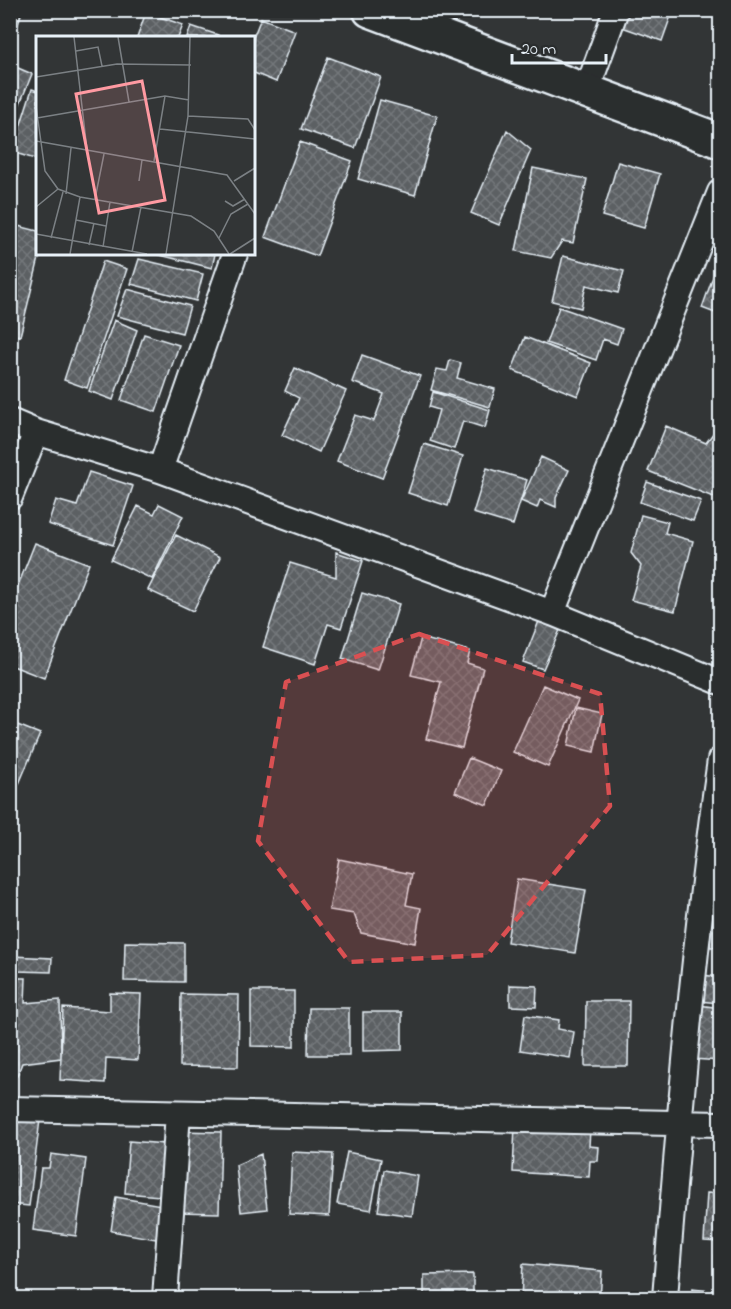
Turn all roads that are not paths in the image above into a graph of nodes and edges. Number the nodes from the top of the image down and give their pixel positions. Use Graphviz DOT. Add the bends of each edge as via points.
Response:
graph roads {
  1 [pos="370,10"];
  2 [pos="616,10"];
  3 [pos="587,90"];
  4 [pos="720,141"];
  5 [pos="720,192"];
  6 [pos="235,255"];
  7 [pos="10,421"];
  8 [pos="36,432"];
  9 [pos="160,471"];
  10 [pos="10,497"];
  11 [pos="552,613"];
  12 [pos="720,682"];
  13 [pos="720,760"];
  14 [pos="10,1110"];
  15 [pos="178,1113"];
  16 [pos="679,1122"];
  17 [pos="720,1124"];
  18 [pos="165,1299"];
  19 [pos="665,1299"];
  1 -- 3 [label="main road"];
  2 -- 3 [label="street"];
  3 -- 4 [label="main road"];
  5 -- 11 [label="street"];
  6 -- 9 [label="street"];
  7 -- 8 [label="street"];
  8 -- 9 [label="street"];
  8 -- 10 [label="street"];
  9 -- 11 [label="street"];
  11 -- 12 [label="street"];
  13 -- 16 [label="street" via="706,854"];
  14 -- 15 [label="street"];
  15 -- 16 [label="street"];
  15 -- 18 [label="street"];
  16 -- 17 [label="street"];
  16 -- 19 [label="street"];
}
